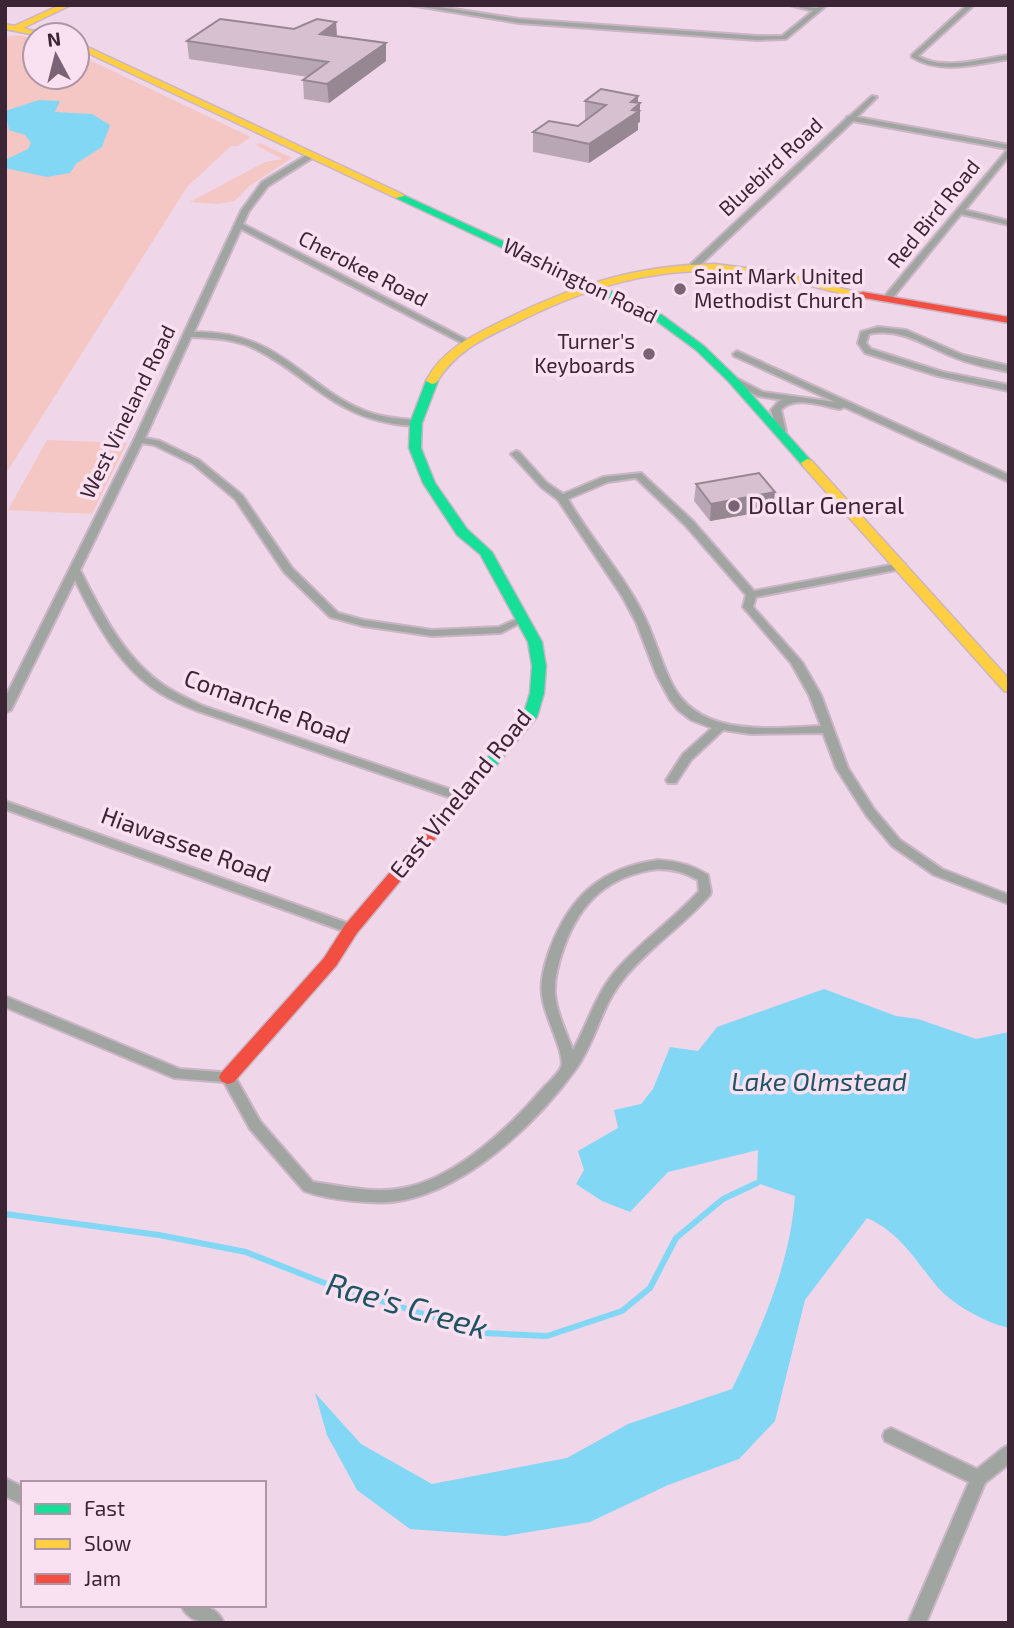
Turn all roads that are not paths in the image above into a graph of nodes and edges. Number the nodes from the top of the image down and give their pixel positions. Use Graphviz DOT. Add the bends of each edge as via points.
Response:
graph roads {
  1 [pos="67,5"];
  2 [pos="413,5"];
  3 [pos="793,5"];
  4 [pos="971,5"];
  5 [pos="821,8"];
  6 [pos="11,27"];
  7 [pos="91,52"];
  8 [pos="1009,57"];
  9 [pos="874,97"];
  10 [pos="849,118"];
  11 [pos="1009,149"];
  12 [pos="313,155"];
  13 [pos="960,211"];
  14 [pos="1009,223"];
  15 [pos="240,225"];
  16 [pos="694,266"];
  17 [pos="591,284"];
  18 [pos="887,299"];
  19 [pos="1009,320"];
  20 [pos="190,334"];
  21 [pos="470,343"];
  22 [pos="737,354"];
  23 [pos="1009,369"];
  24 [pos="732,379"];
  25 [pos="1009,388"];
  26 [pos="795,401"];
  27 [pos="850,407"];
  28 [pos="416,423"];
  29 [pos="784,437"];
  30 [pos="139,440"];
  31 [pos="516,454"];
  32 [pos="1009,479"];
  33 [pos="562,498"];
  34 [pos="901,566"];
  35 [pos="75,570"];
  36 [pos="751,595"];
  37 [pos="521,620"];
  38 [pos="1009,688"];
  39 [pos="5,710"];
  40 [pos="721,726"];
  41 [pos="828,729"];
  42 [pos="672,780"];
  43 [pos="460,797"];
  44 [pos="5,805"];
  45 [pos="1009,900"];
  46 [pos="351,929"];
  47 [pos="5,1001"];
  48 [pos="569,1067"];
  49 [pos="228,1077"];
  50 [pos="891,1436"];
  51 [pos="1009,1452"];
  52 [pos="979,1478"];
  53 [pos="5,1486"];
  54 [pos="21,1496"];
  55 [pos="193,1607"];
  56 [pos="215,1623"];
  57 [pos="917,1623"];
  1 -- 6 [label="main road"];
  2 -- 5 [label="street" via="519,21 757,38 784,38"];
  3 -- 5 [label="street"];
  4 -- 8 [label="street" via="914,56 956,64"];
  7 -- 12 [label="main road, Washington Road"];
  9 -- 10 [label="street, Bluebird Road"];
  10 -- 11 [label="street"];
  10 -- 16 [label="street, Bluebird Road"];
  11 -- 13 [label="street, Red Bird Road"];
  12 -- 15 [label="street, West Vineland Road" via="265,184"];
  12 -- 17 [label="main road, Washington Road"];
  13 -- 14 [label="street"];
  13 -- 18 [label="street, Red Bird Road"];
  15 -- 20 [label="street, West Vineland Road"];
  15 -- 21 [label="street, Cherokee Road"];
  16 -- 17 [label="main road, East Vineland Road" via="632,273"];
  16 -- 18 [label="main road, East Vineland Road" via="751,270"];
  17 -- 21 [label="main road, East Vineland Road"];
  17 -- 24 [label="main road, Washington Road" via="658,317"];
  18 -- 19 [label="main road, East Vineland Road"];
  20 -- 28 [label="street" via="212,333 251,342 351,408 368,416"];
  20 -- 30 [label="street, West Vineland Road"];
  21 -- 28 [label="main road, East Vineland Road" via="438,365"];
  22 -- 27 [label="street"];
  23 -- 25 [label="street" via="959,357 910,332 865,332 862,343 868,351 941,374"];
  24 -- 26 [label="street" via="761,394"];
  24 -- 29 [label="main road, Washington Road"];
  26 -- 27 [label="street"];
  26 -- 29 [label="street" via="776,410"];
  27 -- 32 [label="street"];
  28 -- 37 [label="main road, East Vineland Road" via="415,448 429,483 462,532 485,552"];
  29 -- 34 [label="main road, Washington Road"];
  30 -- 35 [label="street, West Vineland Road"];
  30 -- 37 [label="street" via="157,443 196,463 239,497 288,570 334,615 432,634 501,630"];
  31 -- 33 [label="street"];
  33 -- 36 [label="street" via="606,479 638,475 689,523"];
  33 -- 40 [label="street" via="636,610 681,707 702,721"];
  34 -- 36 [label="street"];
  34 -- 38 [label="main road, Washington Road"];
  35 -- 39 [label="street, West Vineland Road"];
  35 -- 43 [label="street, Comanche Road" via="102,625 161,689 199,708"];
  36 -- 41 [label="street" via="748,607 796,662"];
  37 -- 43 [label="main road, East Vineland Road" via="535,642 539,666 530,717"];
  40 -- 41 [label="street"];
  40 -- 42 [label="street" via="693,750"];
  41 -- 45 [label="street" via="842,768 896,843 938,872"];
  43 -- 46 [label="main road, East Vineland Road"];
  44 -- 46 [label="street, Hiawassee Road"];
  46 -- 49 [label="main road, East Vineland Road" via="330,962"];
  47 -- 49 [label="street" via="179,1074"];
  48 -- 48 [label="street" via="617,977 705,892 704,878 694,870 676,864 645,865 583,900 548,982 548,997"];
  48 -- 49 [label="street" via="508,1136 454,1173 405,1194 363,1195 309,1187 255,1125"];
  50 -- 52 [label="street"];
  51 -- 52 [label="street"];
  52 -- 57 [label="street"];
  53 -- 54 [label="street"];
  55 -- 56 [label="street"];
}
